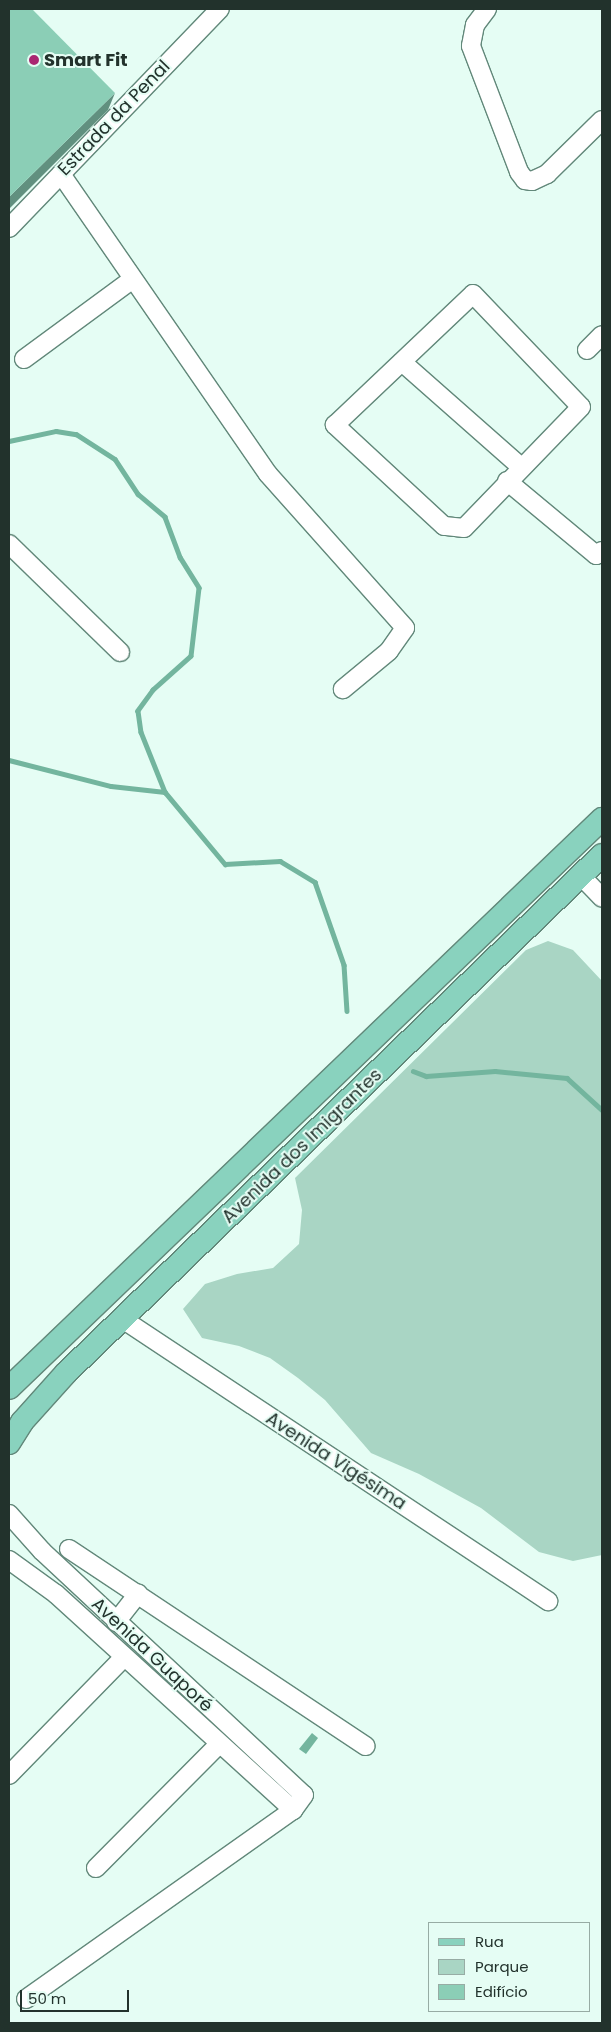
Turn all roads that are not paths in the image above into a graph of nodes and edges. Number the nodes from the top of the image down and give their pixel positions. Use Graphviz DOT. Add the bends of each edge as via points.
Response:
graph roads {
  1 [pos="220,9"];
  2 [pos="487,9"];
  3 [pos="602,120"];
  4 [pos="61,174"];
  5 [pos="9,228"];
  6 [pos="134,279"];
  7 [pos="602,335"];
  8 [pos="587,350"];
  9 [pos="24,359"];
  10 [pos="402,362"];
  11 [pos="521,467"];
  12 [pos="507,481"];
  13 [pos="9,544"];
  14 [pos="602,551"];
  15 [pos="120,652"];
  16 [pos="342,689"];
  17 [pos="602,819"];
  18 [pos="602,855"];
  19 [pos="581,876"];
  20 [pos="602,898"];
  21 [pos="124,1320"];
  22 [pos="9,1388"];
  23 [pos="9,1443"];
  24 [pos="9,1514"];
  25 [pos="69,1548"];
  26 [pos="9,1560"];
  27 [pos="138,1594"];
  28 [pos="548,1601"];
  29 [pos="116,1622"];
  30 [pos="124,1657"];
  31 [pos="215,1712"];
  32 [pos="202,1728"];
  33 [pos="218,1744"];
  34 [pos="366,1746"];
  35 [pos="9,1775"];
  36 [pos="293,1810"];
  37 [pos="96,1868"];
  38 [pos="26,1999"];
  1 -- 4 [label="street, Estrada da Penal"];
  2 -- 3 [label="street" via="475,24 471,46 519,172 525,180 532,181 547,174"];
  4 -- 5 [label="street, Estrada da Penal"];
  4 -- 6 [label="street"];
  6 -- 9 [label="street"];
  6 -- 16 [label="street" via="268,474 405,628 389,651"];
  7 -- 8 [label="street"];
  10 -- 11 [label="street"];
  10 -- 11 [label="street" via="473,294 581,407"];
  10 -- 12 [label="street" via="335,425 444,526 464,528"];
  11 -- 12 [label="street"];
  12 -- 14 [label="street" via="596,555"];
  13 -- 15 [label="street"];
  17 -- 22 [label="main road, Avenida dos Imigrantes"];
  18 -- 19 [label="main road, Avenida dos Imigrantes"];
  19 -- 20 [label="street"];
  19 -- 21 [label="main road, Avenida dos Imigrantes"];
  21 -- 23 [label="main road, Avenida dos Imigrantes" via="47,1393"];
  21 -- 28 [label="street, Avenida Vigésima"];
  24 -- 29 [label="street, Avenida Guaporé" via="42,1552"];
  25 -- 27 [label="street"];
  26 -- 30 [label="street, Avenida Guaporé" via="56,1594"];
  27 -- 29 [label="street"];
  27 -- 34 [label="street"];
  29 -- 31 [label="street, Avenida Guaporé"];
  30 -- 32 [label="street, Avenida Guaporé"];
  30 -- 35 [label="street"];
  31 -- 32 [label="street"];
  31 -- 36 [label="street, Avenida Guaporé" via="300,1791 303,1798"];
  32 -- 33 [label="street, Avenida Guaporé"];
  33 -- 36 [label="street, Avenida Guaporé"];
  33 -- 37 [label="street"];
  36 -- 38 [label="street"];
}
